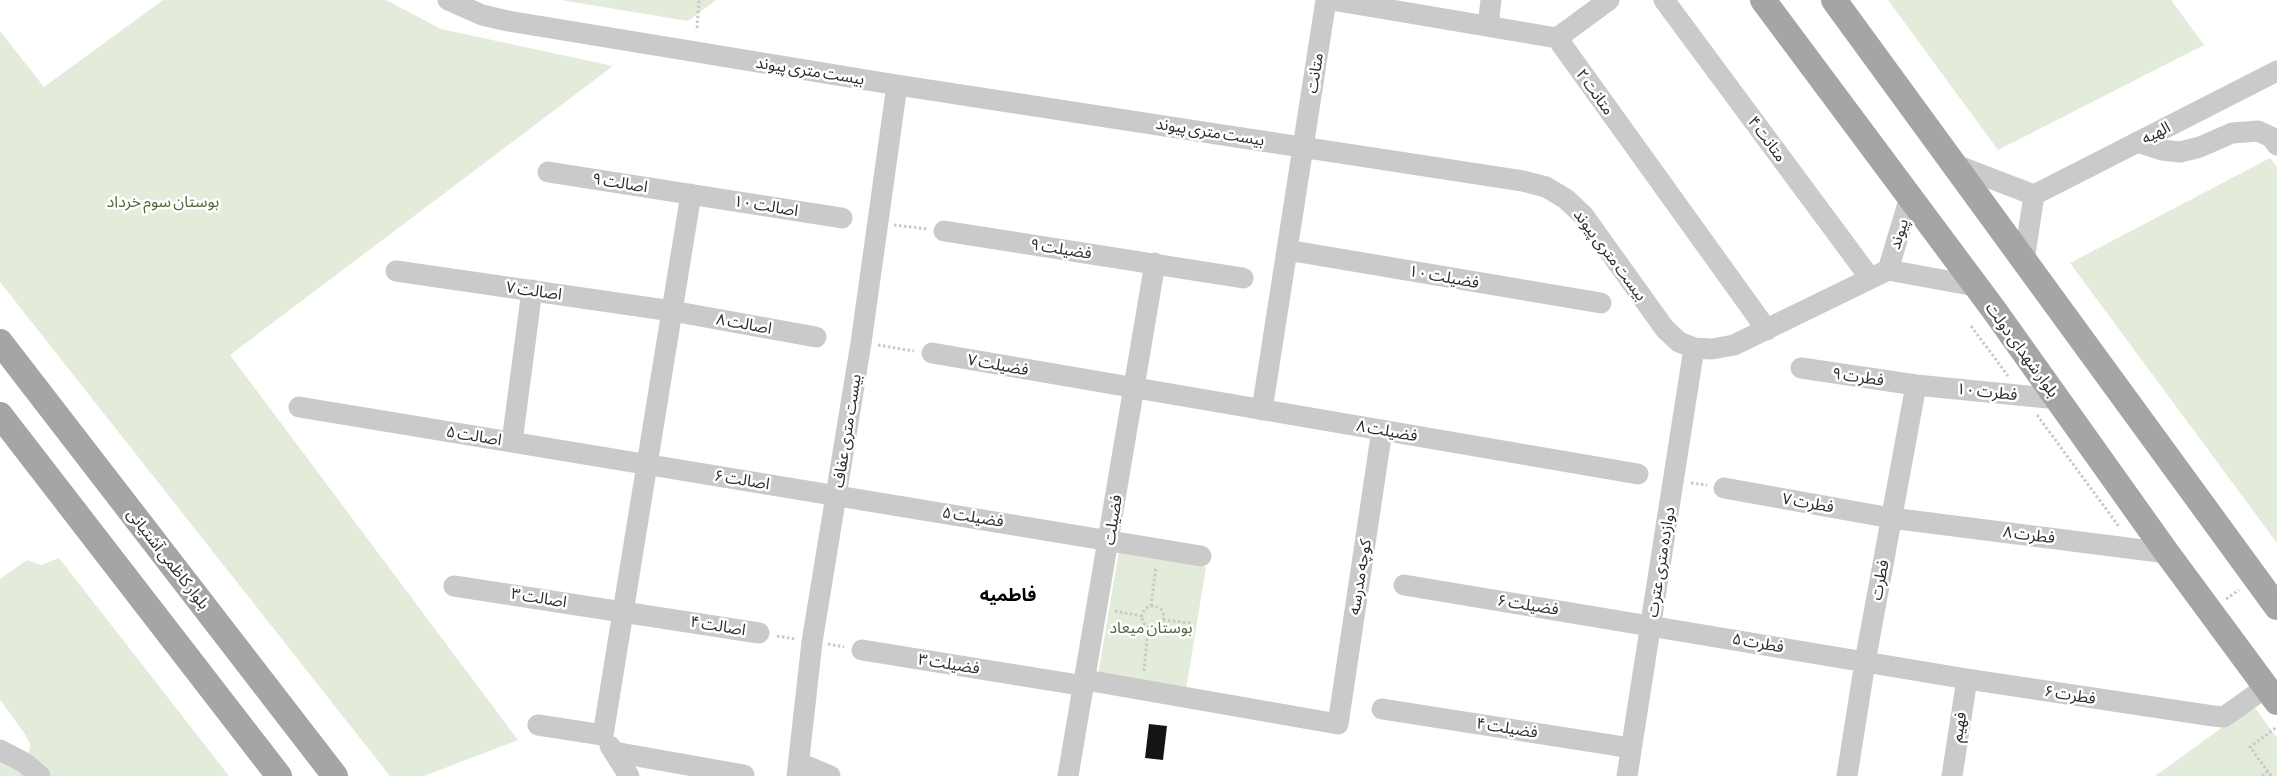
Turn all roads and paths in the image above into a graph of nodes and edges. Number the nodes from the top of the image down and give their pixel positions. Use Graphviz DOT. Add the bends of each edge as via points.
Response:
graph roads {
  1 [pos="448,0"];
  2 [pos="700,0"];
  3 [pos="1326,0"];
  4 [pos="1332,0"];
  5 [pos="1492,0"];
  6 [pos="1609,0"];
  7 [pos="1664,0"];
  8 [pos="1763,0"];
  9 [pos="1834,0"];
  10 [pos="1488,26"];
  11 [pos="697,28"];
  12 [pos="1556,38"];
  13 [pos="2277,71"];
  14 [pos="897,85"];
  15 [pos="2137,142"];
  16 [pos="2277,145"];
  17 [pos="1303,146"];
  18 [pos="1956,165"];
  19 [pos="548,172"];
  20 [pos="691,194"];
  21 [pos="2034,195"];
  22 [pos="1910,197"];
  23 [pos="842,218"];
  24 [pos="879,223"];
  25 [pos="944,231"];
  26 [pos="1287,250"];
  27 [pos="2024,262"];
  28 [pos="1155,263"];
  29 [pos="396,271"];
  30 [pos="1879,274"];
  31 [pos="1243,278"];
  32 [pos="1975,286"];
  33 [pos="532,290"];
  34 [pos="1601,303"];
  35 [pos="672,311"];
  36 [pos="1971,326"];
  37 [pos="1768,330"];
  38 [pos="816,337"];
  39 [pos="0,342"];
  40 [pos="861,343"];
  41 [pos="1694,348"];
  42 [pos="932,354"];
  43 [pos="1801,368"];
  44 [pos="1916,385"];
  45 [pos="1135,388"];
  46 [pos="2022,396"];
  47 [pos="2058,399"];
  48 [pos="299,407"];
  49 [pos="1262,410"];
  50 [pos="0,415"];
  51 [pos="1382,430"];
  52 [pos="512,442"];
  53 [pos="648,465"];
  54 [pos="1638,474"];
  55 [pos="1673,480"];
  56 [pos="1724,488"];
  57 [pos="836,495"];
  58 [pos="1892,518"];
  59 [pos="1110,539"];
  60 [pos="1159,548"];
  61 [pos="2136,549"];
  62 [pos="2167,552"];
  63 [pos="1201,556"];
  64 [pos="2256,578"];
  65 [pos="1404,585"];
  66 [pos="454,586"];
  67 [pos="1150,606"];
  68 [pos="2277,607"];
  69 [pos="1098,608"];
  70 [pos="624,611"];
  71 [pos="2209,611"];
  72 [pos="1141,616"];
  73 [pos="1163,620"];
  74 [pos="1191,623"];
  75 [pos="1651,625"];
  76 [pos="1148,627"];
  77 [pos="759,633"];
  78 [pos="812,642"];
  79 [pos="862,650"];
  80 [pos="1865,662"];
  81 [pos="1967,679"];
  82 [pos="1086,683"];
  83 [pos="1142,690"];
  84 [pos="2272,694"];
  85 [pos="1382,709"];
  86 [pos="1338,724"];
  87 [pos="538,725"];
  88 [pos="2277,727"];
  89 [pos="608,744"];
  90 [pos="1631,748"];
  91 [pos="0,750"];
  92 [pos="798,770"];
  93 [pos="2268,772"];
  94 [pos="744,775"];
  95 [pos="40,776"];
  96 [pos="279,776"];
  97 [pos="335,776"];
  98 [pos="629,776"];
  99 [pos="830,776"];
  100 [pos="1068,776"];
  101 [pos="1627,776"];
  102 [pos="1847,776"];
  103 [pos="1952,776"];
  104 [pos="2262,776"];
  105 [pos="2271,776"];
  1 -- 14 [label="street, بیست متری پیوند" via="482,15 508,21"];
  2 -- 11 [label="path"];
  3 -- 17 [label="street, متانت"];
  4 -- 10 [label="street"];
  5 -- 10 [label="street"];
  6 -- 12 [label="street"];
  7 -- 30 [label="street, متانت ۴"];
  8 -- 22 [label="main road, بلوار شهدای دولت"];
  9 -- 18 [label="main road"];
  10 -- 12 [label="street"];
  12 -- 37 [label="street, متانت ۲"];
  13 -- 15 [label="street, الهیه"];
  14 -- 17 [label="street, بیست متری پیوند"];
  14 -- 24 [label="street, بیست متری عفاف"];
  15 -- 16 [label="street" via="2180,152 2232,133 2258,131 2271,137"];
  15 -- 21 [label="street, الهیه"];
  17 -- 26 [label="street"];
  17 -- 41 [label="street, بیست متری پیوند" via="1522,180 1546,187 1566,199 1584,216 1665,329 1679,342"];
  18 -- 21 [label="street"];
  18 -- 27 [label="main road"];
  19 -- 20 [label="street, اصالت ۹"];
  20 -- 23 [label="street, اصالت ۱۰"];
  20 -- 35 [label="street"];
  21 -- 27 [label="street"];
  22 -- 30 [label="street, پیوند"];
  22 -- 32 [label="main road, بلوار شهدای دولت"];
  24 -- 25 [label="path"];
  24 -- 40 [label="street, بیست متری عفاف"];
  25 -- 28 [label="street, فضیلت ۹"];
  26 -- 34 [label="street, فضیلت ۱۰"];
  26 -- 49 [label="street"];
  27 -- 64 [label="main road"];
  28 -- 31 [label="street, فضیلت ۹"];
  28 -- 45 [label="street, فضیلت"];
  29 -- 33 [label="street, اصالت ۷"];
  30 -- 32 [label="street"];
  30 -- 37 [label="street, بیست متری پیوند"];
  32 -- 47 [label="main road, بلوار شهدای دولت"];
  33 -- 35 [label="street, اصالت ۷"];
  33 -- 52 [label="street"];
  35 -- 38 [label="street, اصالت ۸"];
  35 -- 53 [label="street"];
  36 -- 46 [label="path"];
  37 -- 41 [label="street, بیست متری پیوند" via="1734,345"];
  39 -- 97 [label="main road, بلوار کاظمی آشتیانی"];
  40 -- 42 [label="path"];
  40 -- 57 [label="street, بیست متری عفاف"];
  41 -- 55 [label="street, دوازده متری عترت"];
  42 -- 45 [label="street, فضیلت ۷"];
  43 -- 44 [label="street, فطرت ۹"];
  44 -- 46 [label="street, فطرت ۱۰"];
  44 -- 58 [label="street, فطرت"];
  45 -- 49 [label="street, فضیلت ۸"];
  45 -- 59 [label="street, فضیلت"];
  46 -- 47 [label="street, فطرت ۱۰"];
  46 -- 61 [label="path"];
  47 -- 62 [label="main road, بلوار شهدای دولت"];
  48 -- 52 [label="street, اصالت ۵"];
  49 -- 51 [label="street, فضیلت ۸"];
  50 -- 96 [label="main road"];
  51 -- 54 [label="street, فضیلت ۸"];
  51 -- 86 [label="street, کوچه مدرسه"];
  52 -- 53 [label="street, اصالت ۵"];
  53 -- 57 [label="street, اصالت ۶"];
  53 -- 70 [label="street"];
  55 -- 56 [label="path"];
  55 -- 75 [label="street, دوازده متری عترت"];
  56 -- 58 [label="street, فطرت ۷"];
  57 -- 59 [label="street, فضیلت ۵"];
  57 -- 78 [label="street, بیست متری عفاف"];
  58 -- 61 [label="street, فطرت ۸"];
  58 -- 80 [label="street, فطرت"];
  59 -- 60 [label="street, فضیلت ۵"];
  59 -- 69 [label="street, فضیلت"];
  60 -- 63 [label="street, فضیلت ۵"];
  60 -- 67 [label="path"];
  61 -- 62 [label="street, فطرت ۸"];
  62 -- 71 [label="main road, بلوار شهدای دولت"];
  64 -- 68 [label="main road"];
  64 -- 71 [label="path"];
  65 -- 75 [label="street, فضیلت ۶"];
  66 -- 70 [label="street, اصالت ۳"];
  67 -- 72 [label="path"];
  67 -- 73 [label="path" via="1161,609"];
  69 -- 72 [label="path"];
  69 -- 82 [label="street, فضیلت"];
  70 -- 77 [label="street, اصالت ۴"];
  70 -- 89 [label="street"];
  71 -- 84 [label="main road, بلوار شهدای دولت"];
  72 -- 76 [label="path"];
  73 -- 74 [label="path"];
  73 -- 76 [label="path" via="1156,628"];
  75 -- 80 [label="street, فطرت ۵"];
  75 -- 90 [label="street, دوازده متری عترت"];
  76 -- 83 [label="path"];
  77 -- 78 [label="path, اصالت ۴"];
  78 -- 79 [label="path"];
  78 -- 92 [label="street, بیست متری عفاف"];
  79 -- 82 [label="street, فضیلت ۳"];
  80 -- 81 [label="street, فطرت ۶"];
  80 -- 102 [label="street, فطرت"];
  81 -- 84 [label="street, فطرت ۶" via="2224,717"];
  81 -- 103 [label="street, فهیم"];
  82 -- 83 [label="street, فضیلت ۳"];
  82 -- 100 [label="street, فضیلت"];
  83 -- 86 [label="street, فضیلت ۳"];
  85 -- 90 [label="street, فضیلت ۴"];
  87 -- 89 [label="street"];
  88 -- 93 [label="path" via="2250,747"];
  89 -- 94 [label="street"];
  89 -- 98 [label="street"];
  90 -- 101 [label="street, دوازده متری عترت"];
  91 -- 95 [label="street"];
  92 -- 99 [label="street"];
  93 -- 104 [label="path"];
  93 -- 105 [label="path"];
}
